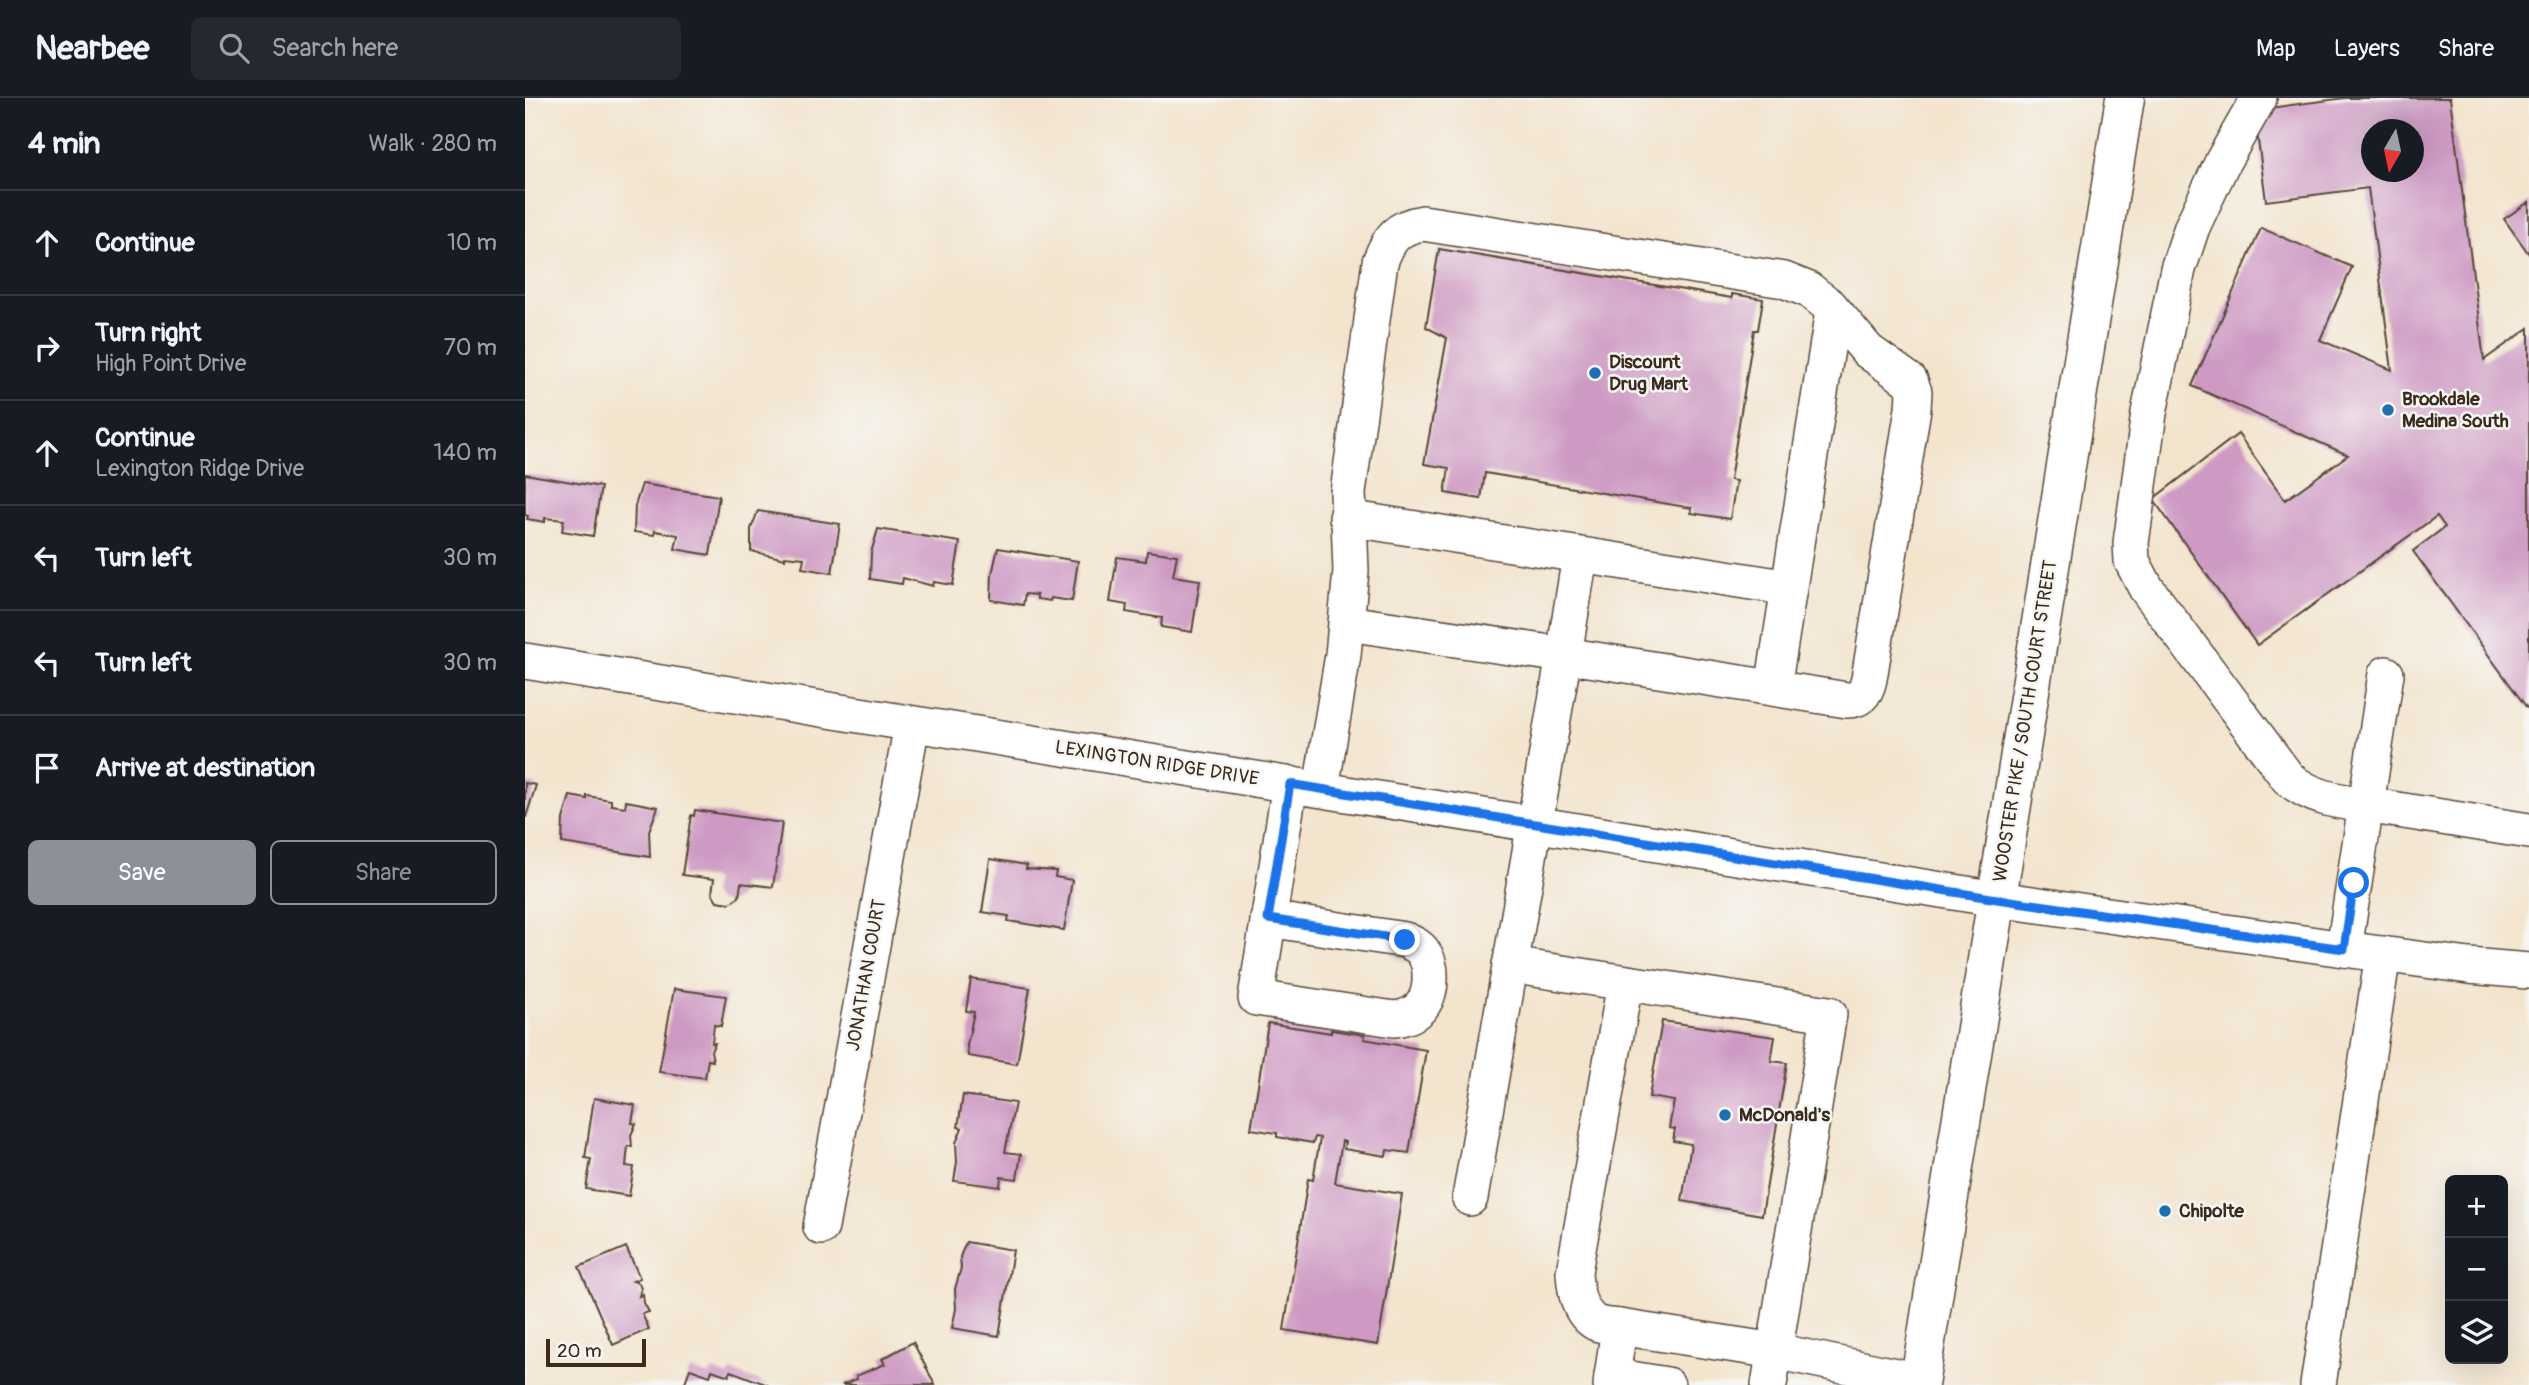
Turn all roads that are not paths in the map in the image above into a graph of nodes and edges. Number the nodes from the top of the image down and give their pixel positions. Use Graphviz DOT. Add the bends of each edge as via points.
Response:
graph roads {
  1 [pos="2125,98"];
  2 [pos="2259,98"];
  3 [pos="1833,310"];
  4 [pos="1347,518"];
  5 [pos="1580,556"];
  6 [pos="1789,587"];
  7 [pos="1347,623"];
  8 [pos="1564,655"];
  9 [pos="525,661"];
  10 [pos="2386,674"];
  11 [pos="1773,688"];
  12 [pos="912,724"];
  13 [pos="1305,786"];
  14 [pos="2366,805"];
  15 [pos="1535,824"];
  16 [pos="2529,831"];
  17 [pos="1997,899"];
  18 [pos="1268,919"];
  19 [pos="2344,949"];
  20 [pos="2383,954"];
  21 [pos="1510,965"];
  22 [pos="2529,971"];
  23 [pos="1625,983"];
  24 [pos="1470,1198"];
  25 [pos="821,1227"];
  26 [pos="1619,1327"];
  27 [pos="1775,1351"];
  28 [pos="1611,1381"];
  29 [pos="1920,1383"];
  30 [pos="1667,1385"];
  31 [pos="1769,1385"];
  32 [pos="2318,1385"];
  1 -- 17 [label="main road, WOOSTER PIKE / SOUTH COURT STREET"];
  2 -- 14 [label="street" via="2223,161 2178,269 2149,413 2132,561 2146,588 2288,778 2305,792"];
  3 -- 4 [label="street" via="1808,290 1784,280 1423,223 1407,225 1390,240 1380,262"];
  3 -- 6 [label="street"];
  3 -- 11 [label="street" via="1868,351 1910,381 1913,409 1867,689 1855,700 1847,700"];
  4 -- 5 [label="street"];
  4 -- 7 [label="street" via="1351,571"];
  5 -- 6 [label="street"];
  5 -- 8 [label="street"];
  6 -- 11 [label="street"];
  7 -- 8 [label="street"];
  7 -- 13 [label="street"];
  8 -- 11 [label="street"];
  8 -- 15 [label="street"];
  9 -- 12 [label="street, LEXINGTON RIDGE DRIVE"];
  10 -- 14 [label="street"];
  12 -- 13 [label="street, LEXINGTON RIDGE DRIVE"];
  12 -- 25 [label="street, JONATHAN COURT"];
  13 -- 15 [label="street, LEXINGTON RIDGE DRIVE"];
  13 -- 18 [label="street"];
  14 -- 16 [label="street"];
  14 -- 19 [label="street"];
  15 -- 17 [label="street, LEXINGTON RIDGE DRIVE"];
  15 -- 21 [label="street"];
  17 -- 19 [label="street, LEXINGTON RIDGE DRIVE"];
  17 -- 29 [label="main road, WOOSTER PIKE / SOUTH COURT STREET"];
  18 -- 18 [label="street" via="1256,998 1394,1019 1406,1017 1423,1004 1430,971 1418,947 1405,940"];
  19 -- 20 [label="street, LEXINGTON RIDGE DRIVE"];
  20 -- 22 [label="street, LEXINGTON RIDGE DRIVE"];
  20 -- 32 [label="street"];
  21 -- 23 [label="street"];
  21 -- 24 [label="street"];
  23 -- 26 [label="street" via="1574,1272 1577,1296 1587,1314 1596,1323"];
  23 -- 27 [label="street" via="1829,1014"];
  26 -- 27 [label="street"];
  26 -- 28 [label="street"];
  27 -- 29 [label="street"];
  27 -- 31 [label="street"];
  28 -- 30 [label="street"];
}
